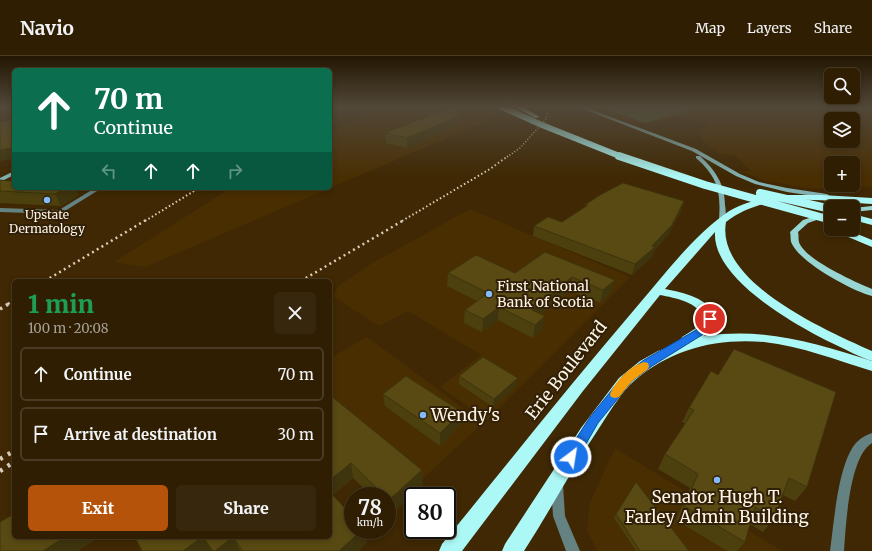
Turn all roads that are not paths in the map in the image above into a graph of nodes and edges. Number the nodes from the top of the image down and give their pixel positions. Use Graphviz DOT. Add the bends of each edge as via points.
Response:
graph roads {
  1 [pos="550,130"];
  2 [pos="568,130"];
  3 [pos="638,130"];
  4 [pos="649,134"];
  5 [pos="12,174"];
  6 [pos="0,180"];
  7 [pos="96,190"];
  8 [pos="720,190"];
  9 [pos="872,201"];
  10 [pos="872,208"];
  11 [pos="824,209"];
  12 [pos="860,209"];
  13 [pos="0,210"];
  14 [pos="824,214"];
  15 [pos="860,215"];
  16 [pos="824,218"];
  17 [pos="872,218"];
  18 [pos="860,219"];
  19 [pos="722,220"];
  20 [pos="872,222"];
  21 [pos="824,225"];
  22 [pos="860,227"];
  23 [pos="872,230"];
  24 [pos="854,236"];
  25 [pos="872,244"];
  26 [pos="657,291"];
  27 [pos="872,293"];
  28 [pos="671,350"];
  29 [pos="872,356"];
  30 [pos="872,366"];
  31 [pos="872,438"];
  32 [pos="557,480"];
  33 [pos="449,551"];
  34 [pos="512,551"];
  35 [pos="574,551"];
  36 [pos="837,551"];
  1 -- 8 [label="highway, bridge"];
  2 -- 11 [label="highway, bridge" via="695,174"];
  3 -- 4 [label="street"];
  4 -- 9 [label="street" via="694,150 743,177 771,187"];
  4 -- 19 [label="street" via="695,155 710,168 723,193"];
  5 -- 6 [label="street"];
  7 -- 13 [label="street" via="60,212"];
  8 -- 16 [label="highway, bridge"];
  8 -- 21 [label="highway, bridge"];
  9 -- 19 [label="highway, Erie Boulevard" via="779,199 746,206"];
  10 -- 12 [label="main road"];
  14 -- 27 [label="main road" via="802,222 793,234 794,241 807,257 819,266"];
  15 -- 17 [label="highway"];
  18 -- 20 [label="highway"];
  19 -- 26 [label="highway, Erie Boulevard"];
  19 -- 29 [label="highway" via="719,238 722,249 728,260 752,287 793,317"];
  22 -- 23 [label="highway"];
  24 -- 25 [label="highway"];
  26 -- 28 [label="highway" via="684,297 709,312 707,328"];
  26 -- 33 [label="highway, Erie Boulevard"];
  28 -- 30 [label="highway" via="721,336 752,336 821,349"];
  28 -- 32 [label="highway" via="628,378 594,420"];
  31 -- 36 [label="street" via="862,444 854,455 844,495"];
  32 -- 34 [label="highway"];
  32 -- 35 [label="street" via="559,516"];
}
